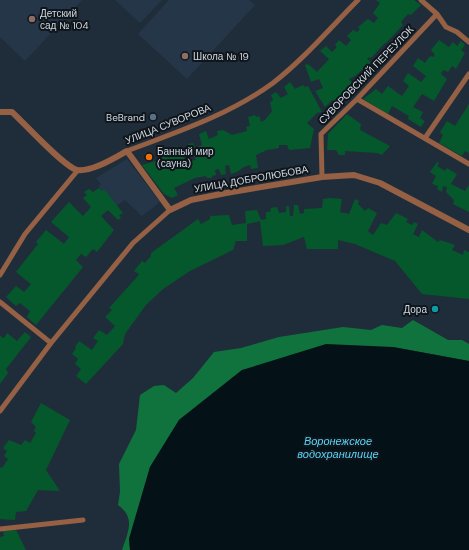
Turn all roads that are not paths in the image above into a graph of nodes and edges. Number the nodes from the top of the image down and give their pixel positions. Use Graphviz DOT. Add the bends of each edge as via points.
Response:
graph roads {
  1 [pos="358,0"];
  2 [pos="420,0"];
  3 [pos="437,14"];
  4 [pos="469,42"];
  5 [pos="469,74"];
  6 [pos="357,99"];
  7 [pos="0,112"];
  8 [pos="425,138"];
  9 [pos="127,151"];
  10 [pos="469,164"];
  11 [pos="78,170"];
  12 [pos="322,177"];
  13 [pos="170,210"];
  14 [pos="469,230"];
  15 [pos="0,275"];
  16 [pos="0,302"];
  17 [pos="51,343"];
  18 [pos="0,411"];
  19 [pos="83,520"];
  20 [pos="0,529"];
  1 -- 9 [label="street, УЛИЦА СУВОРОВА" via="273,83 222,113"];
  2 -- 3 [label="street"];
  3 -- 4 [label="street" via="446,27"];
  3 -- 6 [label="street, СУВОРОВСКИЙ ПЕРЕУЛОК"];
  5 -- 8 [label="street"];
  6 -- 8 [label="street"];
  6 -- 12 [label="street, СУВОРОВСКИЙ ПЕРЕУЛОК" via="321,134"];
  7 -- 11 [label="street" via="12,112 66,164"];
  8 -- 10 [label="street"];
  9 -- 11 [label="street, УЛИЦА СУВОРОВА" via="95,167"];
  9 -- 13 [label="street"];
  11 -- 15 [label="street" via="25,234"];
  12 -- 13 [label="street, УЛИЦА ДОБРОЛЮБОВА" via="191,200"];
  12 -- 14 [label="street, УЛИЦА ДОБРОЛЮБОВА" via="354,176 374,180"];
  13 -- 17 [label="street, УЛИЦА ДОБРОЛЮБОВА" via="133,243"];
  16 -- 17 [label="street"];
  17 -- 18 [label="street, УЛИЦА ДОБРОЛЮБОВА"];
  19 -- 20 [label="street"];
}
